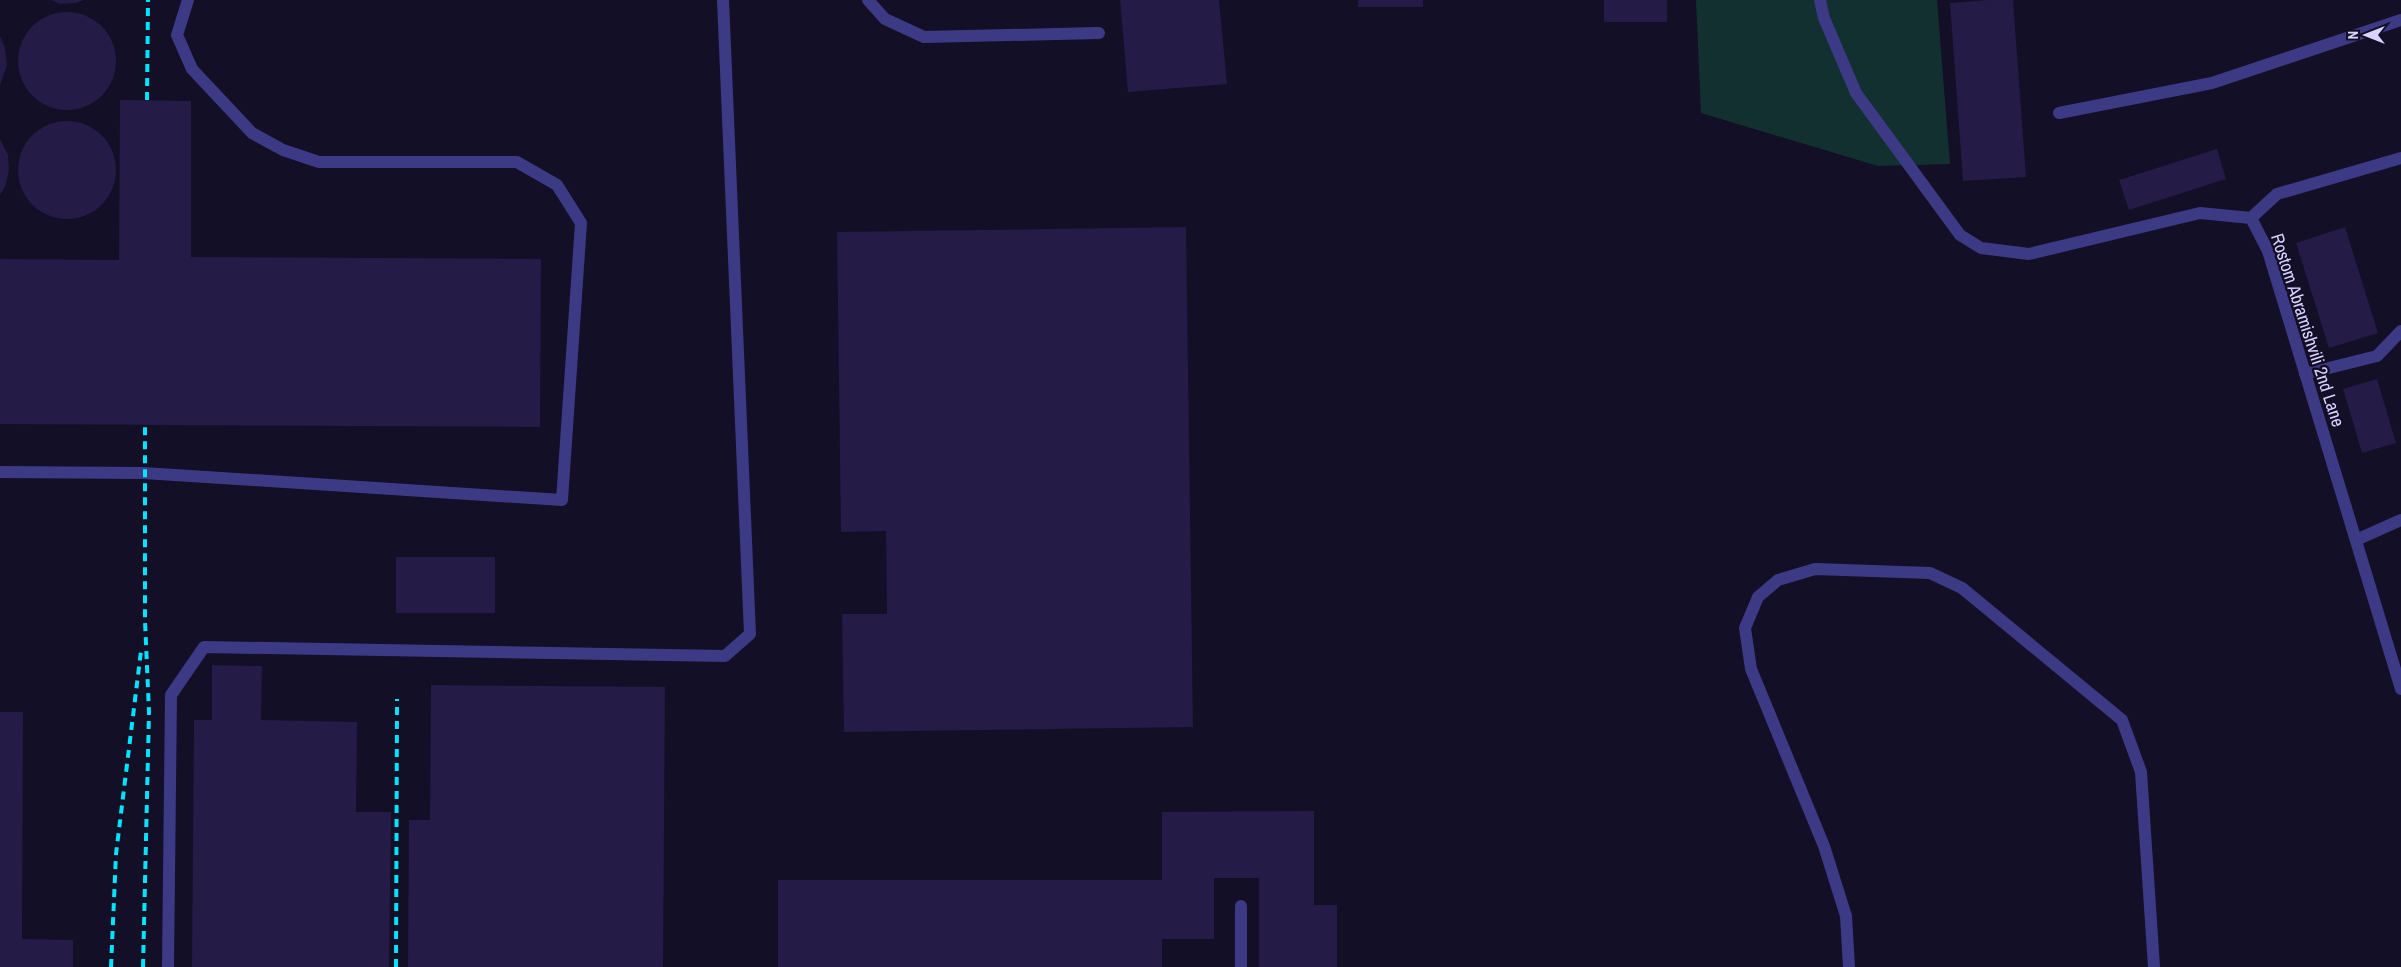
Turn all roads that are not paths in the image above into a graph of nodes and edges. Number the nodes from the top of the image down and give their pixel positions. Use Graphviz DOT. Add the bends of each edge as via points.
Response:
graph roads {
  1 [pos="188,0"];
  2 [pos="723,0"];
  3 [pos="868,0"];
  4 [pos="1820,0"];
  5 [pos="2401,20"];
  6 [pos="1100,34"];
  7 [pos="2059,114"];
  8 [pos="2401,158"];
  9 [pos="2251,218"];
  10 [pos="2401,331"];
  11 [pos="2305,374"];
  12 [pos="0,472"];
  13 [pos="2401,520"];
  14 [pos="2356,540"];
  15 [pos="2401,688"];
  16 [pos="1241,906"];
  17 [pos="168,967"];
  18 [pos="1241,967"];
  19 [pos="1849,967"];
  20 [pos="2154,967"];
  1 -- 12 [label="street" via="177,35 192,69 252,133 283,150 319,162 518,162 557,185 581,223 562,500 144,473"];
  2 -- 17 [label="street" via="750,634 725,656 204,647 171,695"];
  3 -- 6 [label="street" via="885,19 924,36"];
  4 -- 9 [label="street, Rostom Abramishvili 2nd Lane" via="1824,18 1856,93 1960,235 1981,248 2029,254 2200,213"];
  5 -- 7 [label="street" via="2212,83"];
  8 -- 9 [label="street" via="2277,194"];
  9 -- 11 [label="street, Rostom Abramishvili 2nd Lane" via="2268,251"];
  10 -- 11 [label="street" via="2377,356"];
  11 -- 14 [label="street, Rostom Abramishvili 2nd Lane"];
  13 -- 14 [label="street"];
  14 -- 15 [label="street, Rostom Abramishvili 2nd Lane"];
  16 -- 18 [label="street"];
  19 -- 20 [label="street" via="1846,916 1824,846 1751,669 1745,628 1758,597 1778,580 1815,569 1930,573 1962,588 2122,720 2142,772"];
}
